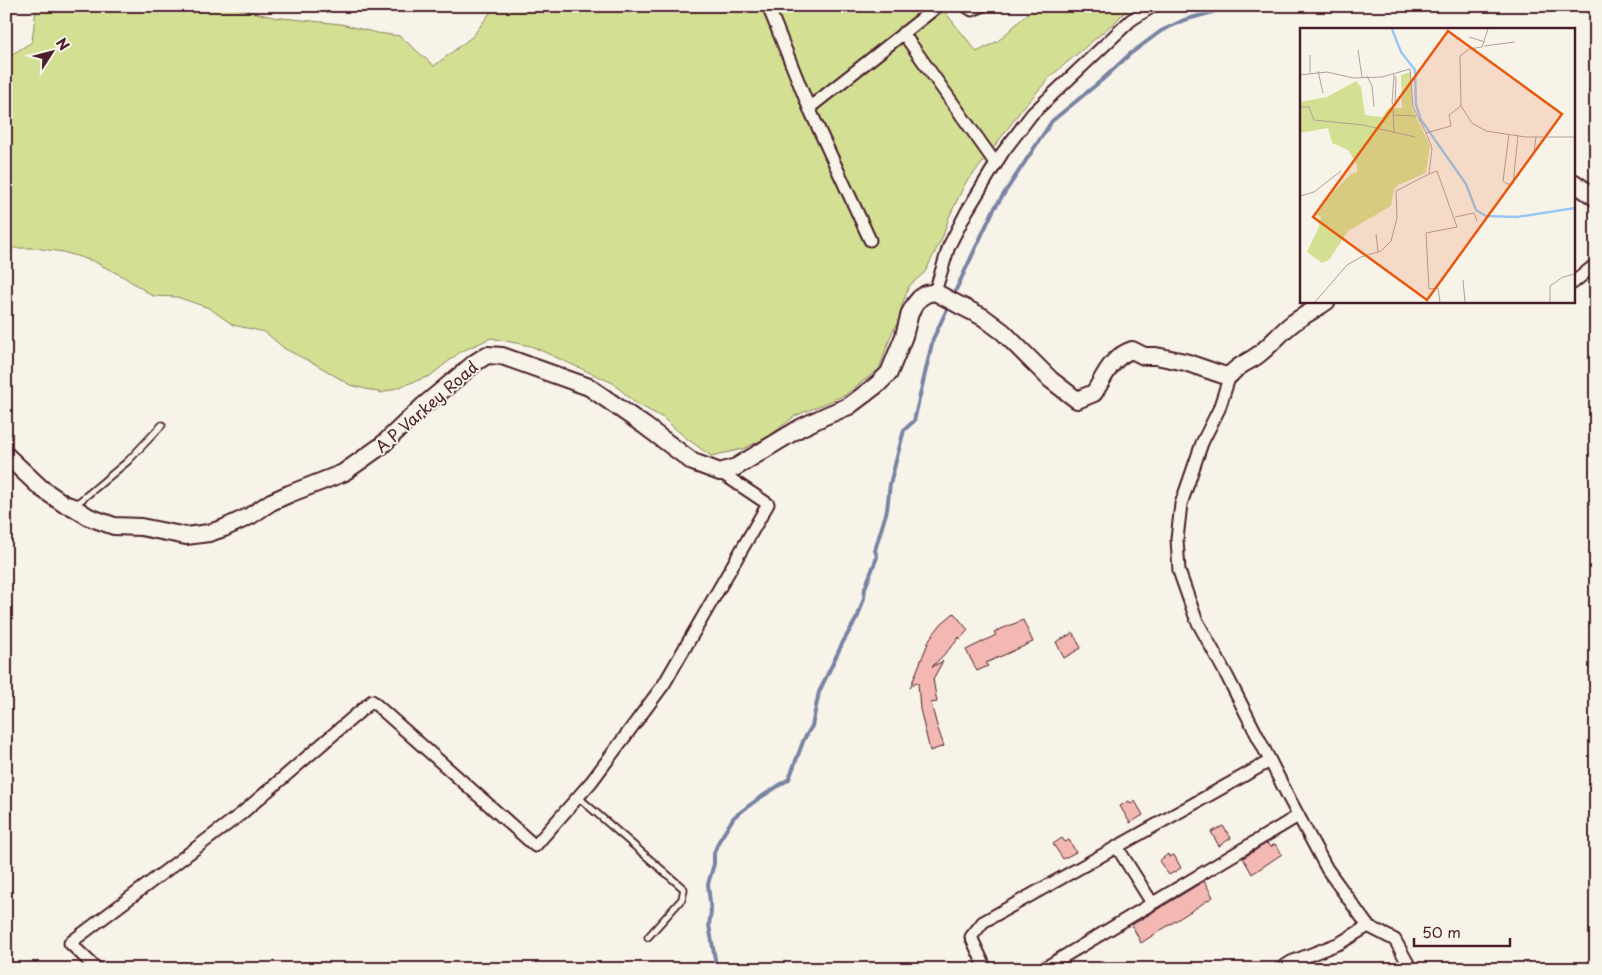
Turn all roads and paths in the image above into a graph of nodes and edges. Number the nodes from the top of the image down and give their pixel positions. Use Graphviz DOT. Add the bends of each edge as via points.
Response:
graph roads {
  1 [pos="768,6"];
  2 [pos="938,6"];
  3 [pos="966,6"];
  4 [pos="982,6"];
  5 [pos="1153,6"];
  6 [pos="904,33"];
  7 [pos="809,108"];
  8 [pos="996,164"];
  9 [pos="1574,183"];
  10 [pos="1596,198"];
  11 [pos="870,240"];
  12 [pos="1596,264"];
  13 [pos="1574,282"];
  14 [pos="941,297"];
  15 [pos="1326,302"];
  16 [pos="1230,375"];
  17 [pos="162,425"];
  18 [pos="6,455"];
  19 [pos="720,472"];
  20 [pos="73,507"];
  21 [pos="1270,761"];
  22 [pos="578,797"];
  23 [pos="1298,816"];
  24 [pos="1118,847"];
  25 [pos="1152,903"];
  26 [pos="1368,926"];
  27 [pos="648,937"];
  28 [pos="97,969"];
  29 [pos="986,969"];
  30 [pos="1043,969"];
  31 [pos="1280,969"];
  32 [pos="1411,969"];
  1 -- 7 [label="street"];
  2 -- 6 [label="street"];
  3 -- 4 [label="street" via="972,10"];
  5 -- 8 [label="street" via="1131,20 1032,114"];
  6 -- 7 [label="street"];
  6 -- 8 [label="street"];
  7 -- 11 [label="street"];
  8 -- 14 [label="street" via="949,246"];
  9 -- 10 [label="street"];
  12 -- 13 [label="street"];
  14 -- 16 [label="street" via="983,316 1077,400 1094,393 1112,363 1132,350 1144,356 1175,360"];
  14 -- 19 [label="street" via="920,298 910,313 889,373 878,384 849,406 800,428 736,467"];
  15 -- 16 [label="street" via="1293,323 1257,356 1239,365"];
  16 -- 21 [label="street" via="1181,504 1177,539 1179,571 1196,619"];
  17 -- 20 [label="lane" via="128,461"];
  18 -- 20 [label="street, A P Varkey Road" via="41,488"];
  19 -- 20 [label="street, A P Varkey Road" via="693,462 589,387 502,356 487,355 459,374 381,446 343,473 289,494 224,528 186,536 141,527 114,526 88,517"];
  19 -- 22 [label="street" via="768,504 664,684"];
  21 -- 23 [label="street"];
  21 -- 24 [label="street"];
  22 -- 27 [label="lane" via="684,889 682,898"];
  22 -- 28 [label="street" via="535,846 372,700 241,814 70,943"];
  23 -- 25 [label="street"];
  23 -- 26 [label="street" via="1327,869"];
  24 -- 25 [label="street"];
  24 -- 29 [label="street" via="983,922 971,937"];
  25 -- 30 [label="street"];
  26 -- 31 [label="street" via="1340,943"];
  26 -- 32 [label="street" via="1395,940"];
}
